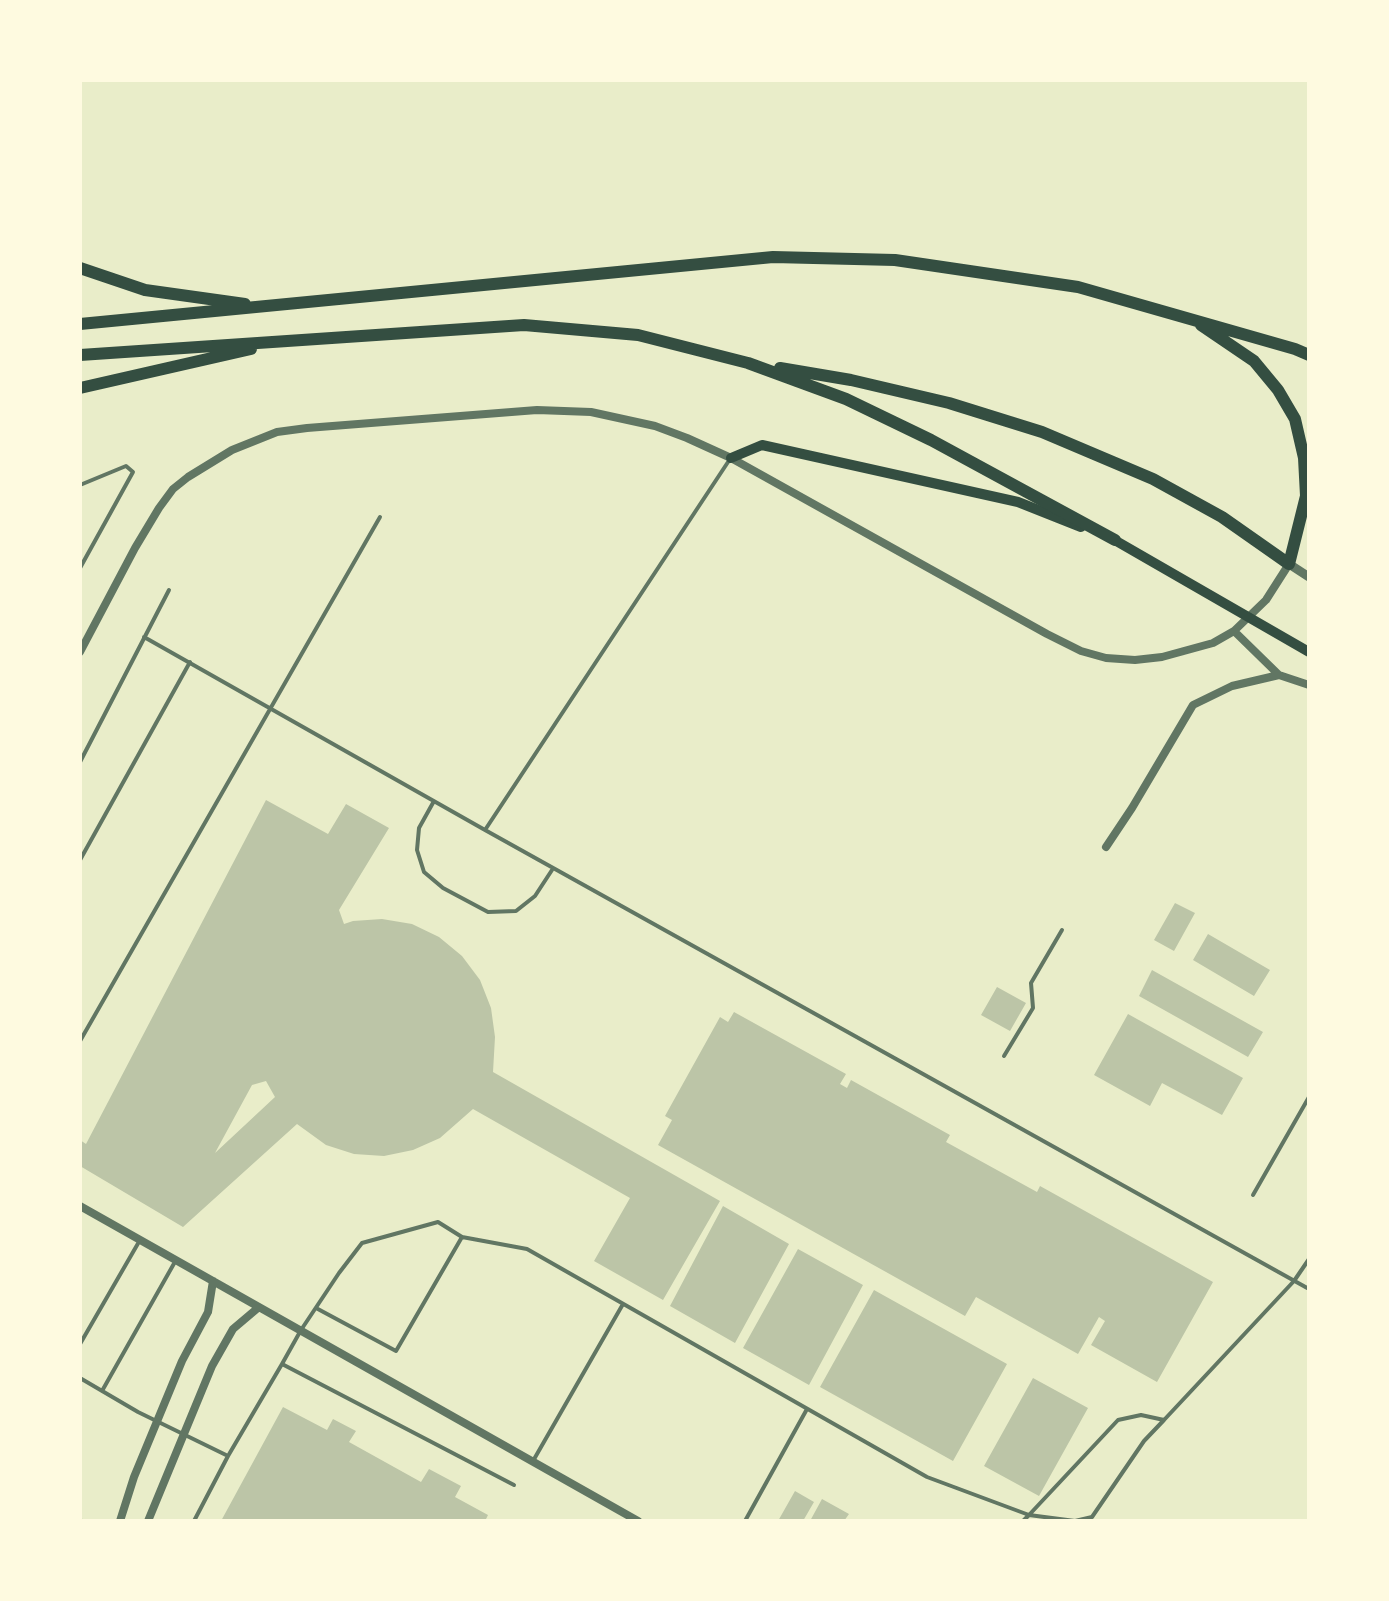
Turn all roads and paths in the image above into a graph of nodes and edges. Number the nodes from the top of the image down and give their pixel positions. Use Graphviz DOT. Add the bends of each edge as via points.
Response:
graph roads {
  1 [pos="80,268"];
  2 [pos="267,307"];
  3 [pos="1192,319"];
  4 [pos="80,324"];
  5 [pos="293,340"];
  6 [pos="80,355"];
  7 [pos="1309,355"];
  8 [pos="748,363"];
  9 [pos="80,388"];
  10 [pos="731,458"];
  11 [pos="80,485"];
  12 [pos="380,517"];
  13 [pos="1114,540"];
  14 [pos="1289,564"];
  15 [pos="80,568"];
  16 [pos="1309,577"];
  17 [pos="169,590"];
  18 [pos="1234,631"];
  19 [pos="144,636"];
  20 [pos="80,652"];
  21 [pos="1309,652"];
  22 [pos="190,662"];
  23 [pos="1279,676"];
  24 [pos="1309,685"];
  25 [pos="271,708"];
  26 [pos="80,762"];
  27 [pos="434,801"];
  28 [pos="485,830"];
  29 [pos="1106,847"];
  30 [pos="80,860"];
  31 [pos="553,868"];
  32 [pos="1062,930"];
  33 [pos="80,1041"];
  34 [pos="1004,1056"];
  35 [pos="1309,1097"];
  36 [pos="1253,1195"];
  37 [pos="80,1206"];
  38 [pos="462,1237"];
  39 [pos="140,1240"];
  40 [pos="176,1260"];
  41 [pos="1309,1260"];
  42 [pos="213,1281"];
  43 [pos="1294,1281"];
  44 [pos="1309,1289"];
  45 [pos="623,1304"];
  46 [pos="259,1307"];
  47 [pos="316,1308"];
  48 [pos="301,1330"];
  49 [pos="80,1344"];
  50 [pos="282,1364"];
  51 [pos="80,1378"];
  52 [pos="102,1391"];
  53 [pos="807,1409"];
  54 [pos="1164,1420"];
  55 [pos="158,1422"];
  56 [pos="183,1434"];
  57 [pos="228,1456"];
  58 [pos="533,1462"];
  59 [pos="514,1485"];
  60 [pos="1029,1515"];
  61 [pos="1090,1519"];
  62 [pos="120,1521"];
  63 [pos="148,1521"];
  64 [pos="194,1521"];
  65 [pos="638,1521"];
  66 [pos="745,1521"];
  67 [pos="1022,1521"];
  1 -- 2 [label="highway" via="145,290"];
  2 -- 3 [label="highway" via="773,257 896,260 1078,287"];
  2 -- 4 [label="highway"];
  3 -- 7 [label="highway"];
  3 -- 14 [label="highway" via="1254,361 1295,419 1306,496"];
  5 -- 6 [label="highway"];
  5 -- 8 [label="highway" via="524,325 638,335"];
  5 -- 9 [label="highway"];
  8 -- 13 [label="highway" via="931,440"];
  8 -- 14 [label="highway" via="871,384 1042,432 1153,479"];
  10 -- 13 [label="main road" via="762,445 1018,502"];
  10 -- 18 [label="street" via="1080,651 1106,658 1162,657"];
  10 -- 20 [label="street" via="655,426 566,410 277,432 232,450 173,489"];
  10 -- 28 [label="lane"];
  11 -- 15 [label="lane" via="126,466 133,472"];
  12 -- 25 [label="lane"];
  13 -- 21 [label="main road"];
  14 -- 16 [label="street"];
  14 -- 18 [label="street" via="1266,600"];
  17 -- 19 [label="lane"];
  18 -- 23 [label="street"];
  19 -- 22 [label="lane"];
  19 -- 26 [label="lane"];
  22 -- 25 [label="lane"];
  22 -- 30 [label="lane"];
  23 -- 24 [label="street"];
  23 -- 29 [label="street" via="1232,686 1193,705"];
  25 -- 27 [label="lane"];
  25 -- 33 [label="lane"];
  27 -- 28 [label="lane"];
  27 -- 31 [label="lane" via="419,828 417,850 424,872 443,888 488,912 516,911"];
  28 -- 31 [label="lane"];
  31 -- 43 [label="lane"];
  32 -- 34 [label="lane" via="1031,982 1033,1008"];
  35 -- 36 [label="lane"];
  37 -- 39 [label="street"];
  38 -- 45 [label="lane" via="527,1249"];
  38 -- 47 [label="lane" via="438,1222 362,1243"];
  38 -- 47 [label="lane" via="396,1351"];
  39 -- 40 [label="street"];
  39 -- 49 [label="lane"];
  40 -- 42 [label="street"];
  40 -- 52 [label="lane"];
  41 -- 43 [label="lane"];
  42 -- 46 [label="street"];
  42 -- 55 [label="street" via="208,1312"];
  43 -- 44 [label="lane"];
  43 -- 54 [label="lane"];
  45 -- 53 [label="lane"];
  45 -- 58 [label="lane"];
  46 -- 48 [label="street"];
  46 -- 56 [label="street" via="233,1329"];
  47 -- 48 [label="lane"];
  48 -- 50 [label="lane"];
  48 -- 58 [label="street"];
  50 -- 57 [label="lane"];
  50 -- 59 [label="lane"];
  51 -- 52 [label="lane"];
  52 -- 55 [label="lane"];
  53 -- 60 [label="lane" via="927,1478"];
  53 -- 66 [label="lane"];
  54 -- 60 [label="lane" via="1118,1420"];
  54 -- 61 [label="lane"];
  55 -- 56 [label="lane"];
  55 -- 62 [label="street"];
  56 -- 57 [label="lane"];
  56 -- 63 [label="street"];
  57 -- 64 [label="lane"];
  58 -- 65 [label="street"];
  60 -- 61 [label="lane"];
  60 -- 67 [label="lane"];
}
